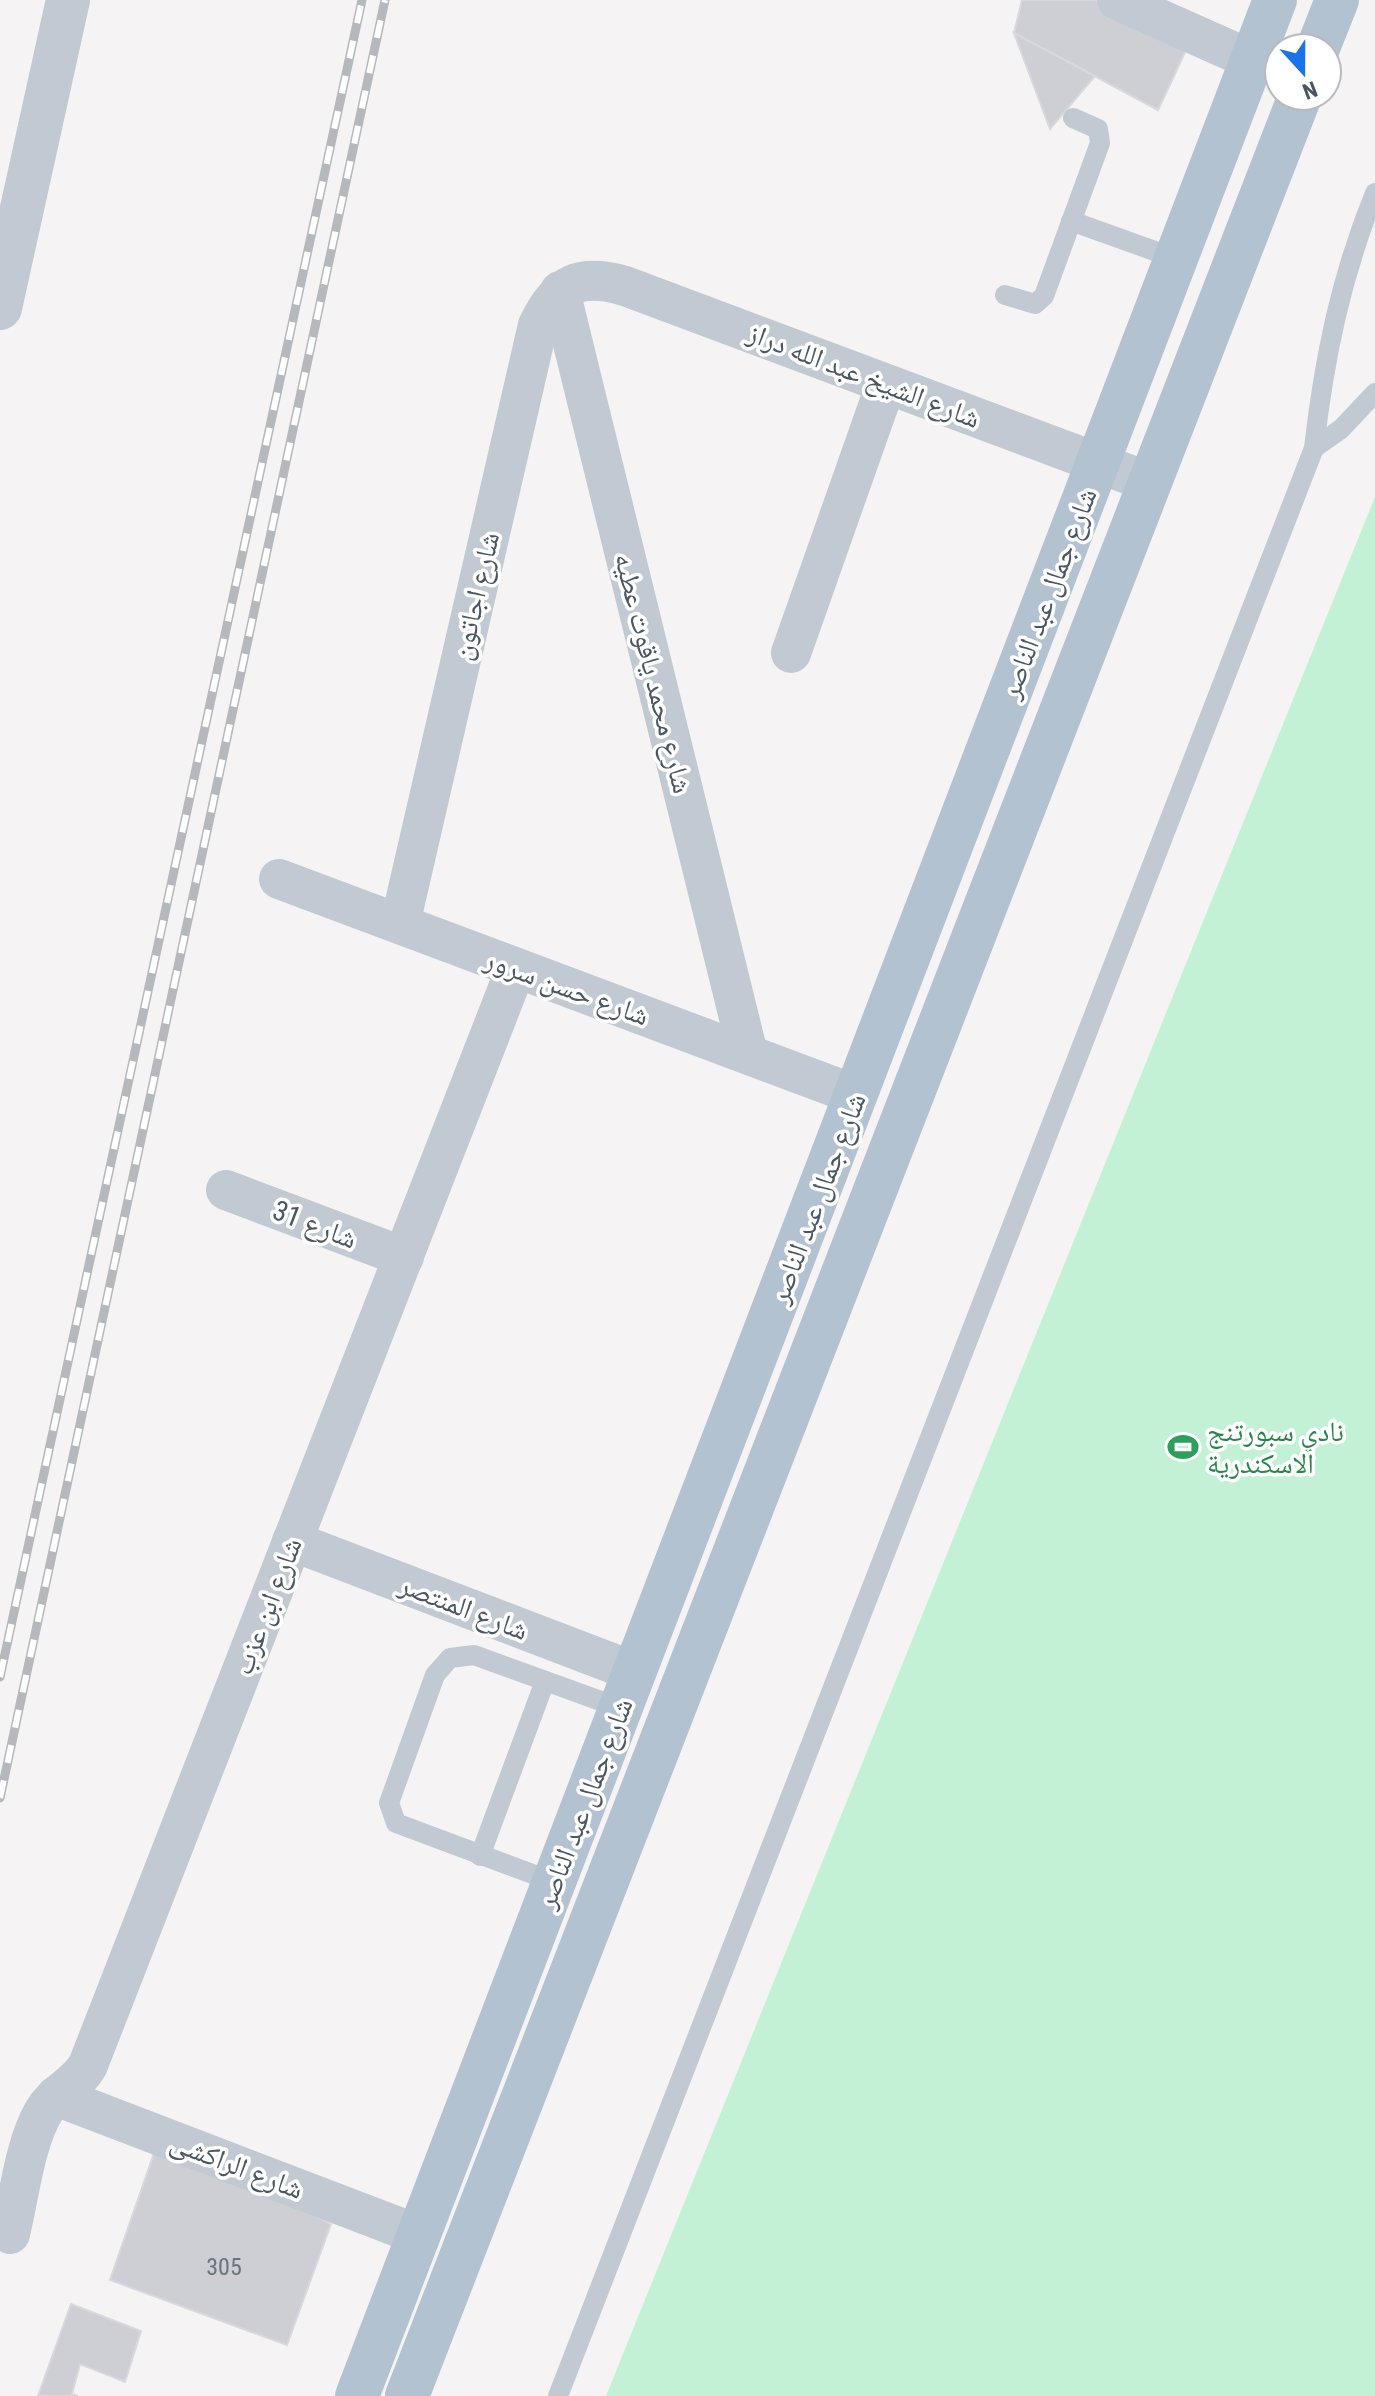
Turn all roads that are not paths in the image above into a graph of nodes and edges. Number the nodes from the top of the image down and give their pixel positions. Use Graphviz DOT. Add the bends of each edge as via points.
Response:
graph roads {
  1 [pos="68,0"];
  2 [pos="1117,0"];
  3 [pos="1337,0"];
  4 [pos="1265,4"];
  5 [pos="1324,32"];
  6 [pos="1254,61"];
  7 [pos="1294,112"];
  8 [pos="1073,118"];
  9 [pos="1373,204"];
  10 [pos="1071,221"];
  11 [pos="1177,259"];
  12 [pos="568,287"];
  13 [pos="1005,295"];
  14 [pos="0,308"];
  15 [pos="886,384"];
  16 [pos="1375,393"];
  17 [pos="1314,448"];
  18 [pos="1098,463"];
  19 [pos="1149,482"];
  20 [pos="791,653"];
  21 [pos="279,879"];
  22 [pos="400,924"];
  23 [pos="516,968"];
  24 [pos="748,1054"];
  25 [pos="856,1095"];
  26 [pos="226,1190"];
  27 [pos="404,1257"];
  28 [pos="292,1541"];
  29 [pos="545,1681"];
  30 [pos="628,1690"];
  31 [pos="480,1856"];
  32 [pos="554,1882"];
  33 [pos="56,2096"];
  34 [pos="10,2234"];
  35 [pos="419,2235"];
  36 [pos="357,2396"];
  37 [pos="407,2396"];
  38 [pos="558,2396"];
  1 -- 14 [label="street"];
  2 -- 6 [label="street"];
  3 -- 5 [label="main road"];
  4 -- 6 [label="main road, شارع جمال عبد الناصر"];
  6 -- 11 [label="main road, شارع جمال عبد الناصر"];
  7 -- 19 [label="main road, شارع جمال عبد الناصر"];
  8 -- 10 [label="lane" via="1092,125 1100,136"];
  9 -- 17 [label="lane" via="1343,284 1324,365"];
  10 -- 11 [label="lane"];
  10 -- 13 [label="lane" via="1040,302 1029,304"];
  11 -- 18 [label="main road, شارع جمال عبد الناصر"];
  12 -- 15 [label="street, شارع الشيخ عبد الله دراز" via="601,279 625,286"];
  12 -- 22 [label="street, شارع اجاتون" via="548,304 538,325"];
  12 -- 24 [label="street, شارع محمد ياقوت عطيه"];
  15 -- 18 [label="street, شارع الشيخ عبد الله دراز"];
  15 -- 20 [label="street"];
  16 -- 17 [label="lane"];
  17 -- 38 [label="lane"];
  18 -- 19 [label="street, شارع الشيخ عبد الله دراز"];
  18 -- 25 [label="main road, شارع جمال عبد الناصر"];
  19 -- 37 [label="main road, شارع جمال عبد الناصر"];
  21 -- 22 [label="street, شارع حسن سرور"];
  22 -- 23 [label="street, شارع حسن سرور"];
  23 -- 24 [label="street, شارع حسن سرور"];
  23 -- 27 [label="street, شارع ابن عزب"];
  24 -- 25 [label="street, شارع حسن سرور"];
  25 -- 30 [label="main road, شارع جمال عبد الناصر"];
  26 -- 27 [label="street, شارع 31"];
  27 -- 28 [label="street, شارع ابن عزب"];
  28 -- 30 [label="street, شارع المنتصر"];
  28 -- 33 [label="street, شارع ابن عزب" via="88,2065"];
  29 -- 30 [label="lane"];
  29 -- 31 [label="lane"];
  29 -- 31 [label="lane" via="462,1654 450,1658 435,1675 389,1803 391,1814 404,1829"];
  30 -- 32 [label="main road, شارع جمال عبد الناصر"];
  31 -- 32 [label="lane"];
  32 -- 35 [label="main road, شارع جمال عبد الناصر"];
  33 -- 34 [label="street, شارع ابن عزب" via="37,2125"];
  33 -- 35 [label="street, شارع الراكشى"];
  35 -- 36 [label="main road, شارع جمال عبد الناصر"];
}
